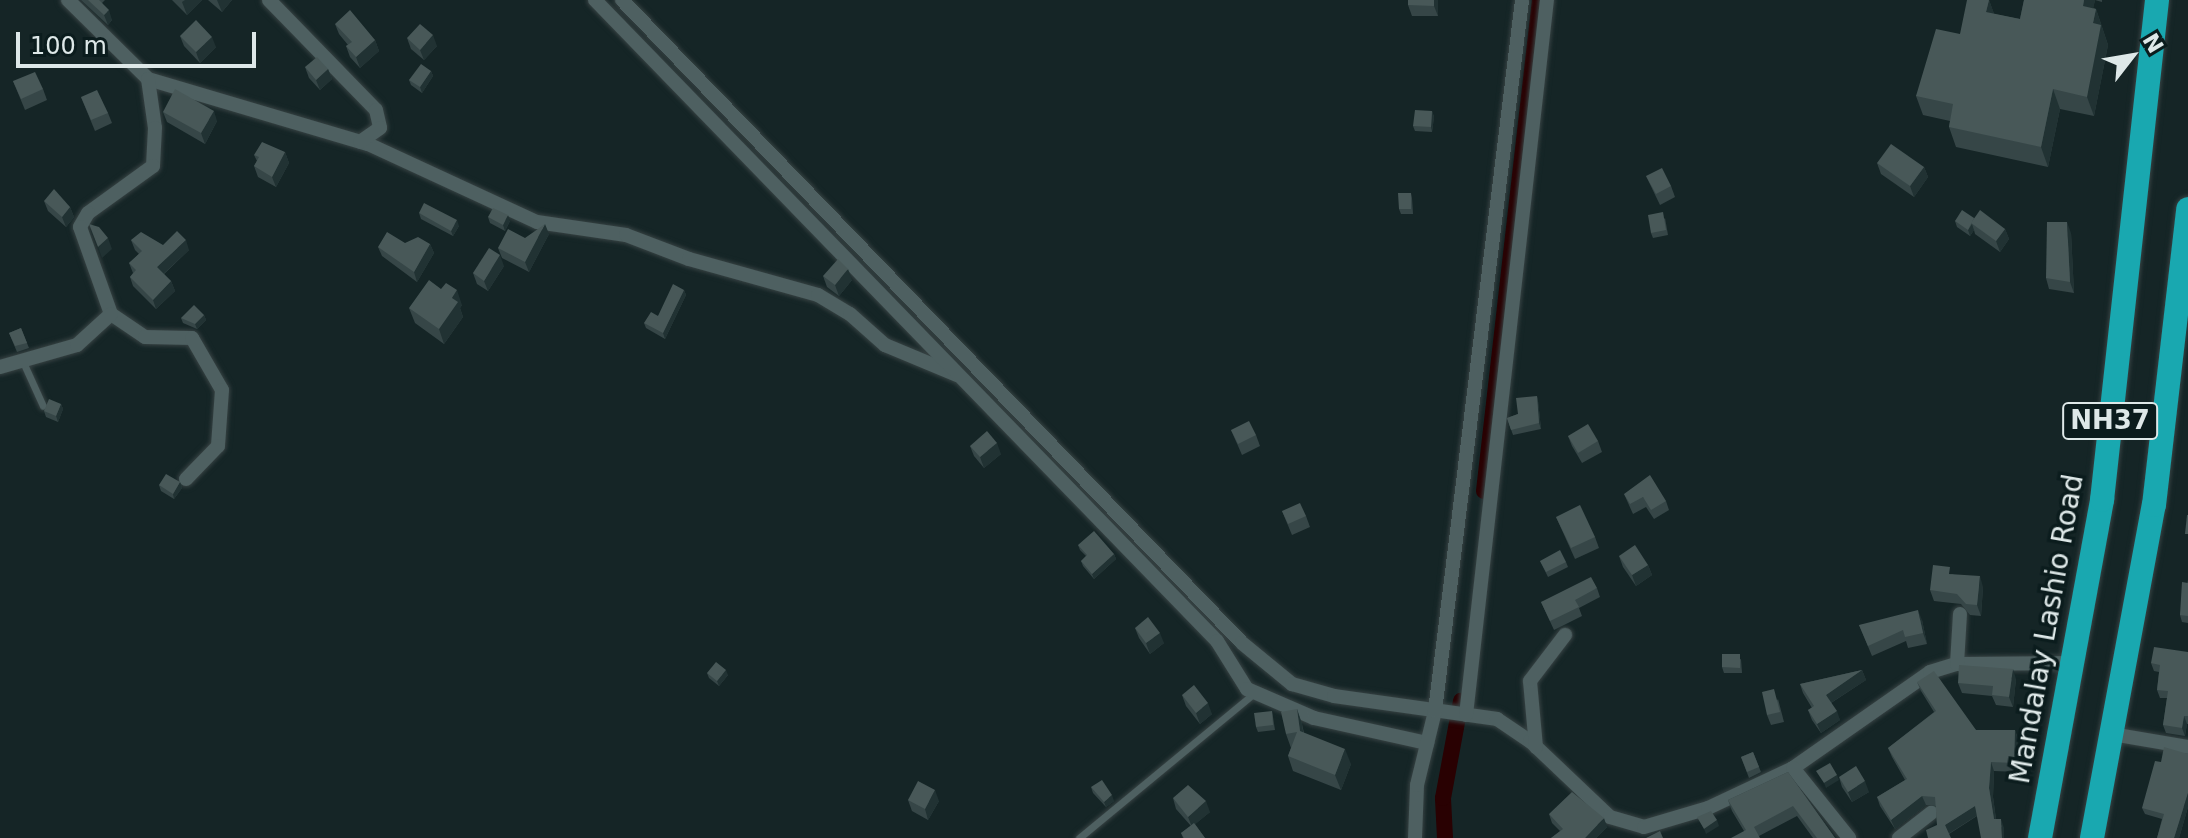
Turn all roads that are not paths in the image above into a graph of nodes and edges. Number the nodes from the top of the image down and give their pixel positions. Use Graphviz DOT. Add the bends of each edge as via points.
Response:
graph roads {
  1 [pos="68,0"];
  2 [pos="269,0"];
  3 [pos="595,0"];
  4 [pos="622,0"];
  5 [pos="1522,0"];
  6 [pos="1547,0"];
  7 [pos="2157,0"];
  8 [pos="148,79"];
  9 [pos="360,142"];
  10 [pos="2188,209"];
  11 [pos="111,314"];
  12 [pos="23,362"];
  13 [pos="0,367"];
  14 [pos="957,375"];
  15 [pos="43,406"];
  16 [pos="186,479"];
  17 [pos="1960,614"];
  18 [pos="1565,635"];
  19 [pos="2076,663"];
  20 [pos="1957,664"];
  21 [pos="1254,693"];
  22 [pos="1437,712"];
  23 [pos="1461,714"];
  24 [pos="2112,734"];
  25 [pos="1427,743"];
  26 [pos="1536,747"];
  27 [pos="2188,747"];
  28 [pos="1793,768"];
  29 [pos="1931,813"];
  30 [pos="1634,832"];
  31 [pos="1079,838"];
  32 [pos="1415,838"];
  33 [pos="1849,838"];
  34 [pos="1899,838"];
  35 [pos="2040,838"];
  36 [pos="2092,838"];
  1 -- 8 [label="street"];
  2 -- 9 [label="street" via="376,110 380,128"];
  3 -- 14 [label="street"];
  4 -- 22 [label="street" via="1266,666 1292,684 1334,696"];
  5 -- 22 [label="street"];
  6 -- 23 [label="street"];
  7 -- 19 [label="highway, Mandalay Lashio Road / NH37" via="2102,500"];
  8 -- 9 [label="street"];
  8 -- 11 [label="street" via="155,128 153,166 88,213 80,227"];
  9 -- 14 [label="street" via="537,222 626,235 689,259 818,295 885,345"];
  10 -- 24 [label="highway, NH37" via="2154,505"];
  11 -- 12 [label="street" via="77,345"];
  11 -- 16 [label="street" via="145,337 192,338 222,390 218,446"];
  12 -- 13 [label="street"];
  12 -- 15 [label="lane"];
  14 -- 21 [label="street" via="1217,641"];
  17 -- 20 [label="street"];
  18 -- 26 [label="street" via="1530,681"];
  19 -- 20 [label="street"];
  19 -- 35 [label="highway, Mandalay Lashio Road / NH37"];
  20 -- 28 [label="street" via="1930,672"];
  21 -- 25 [label="street" via="1314,718"];
  21 -- 31 [label="lane"];
  22 -- 23 [label="street"];
  22 -- 25 [label="street"];
  23 -- 26 [label="street" via="1497,719"];
  24 -- 27 [label="street"];
  24 -- 36 [label="highway, NH37"];
  25 -- 32 [label="street" via="1417,785"];
  26 -- 30 [label="street" via="1610,817"];
  28 -- 30 [label="street" via="1675,820"];
  28 -- 33 [label="street"];
  29 -- 34 [label="street"];
}
